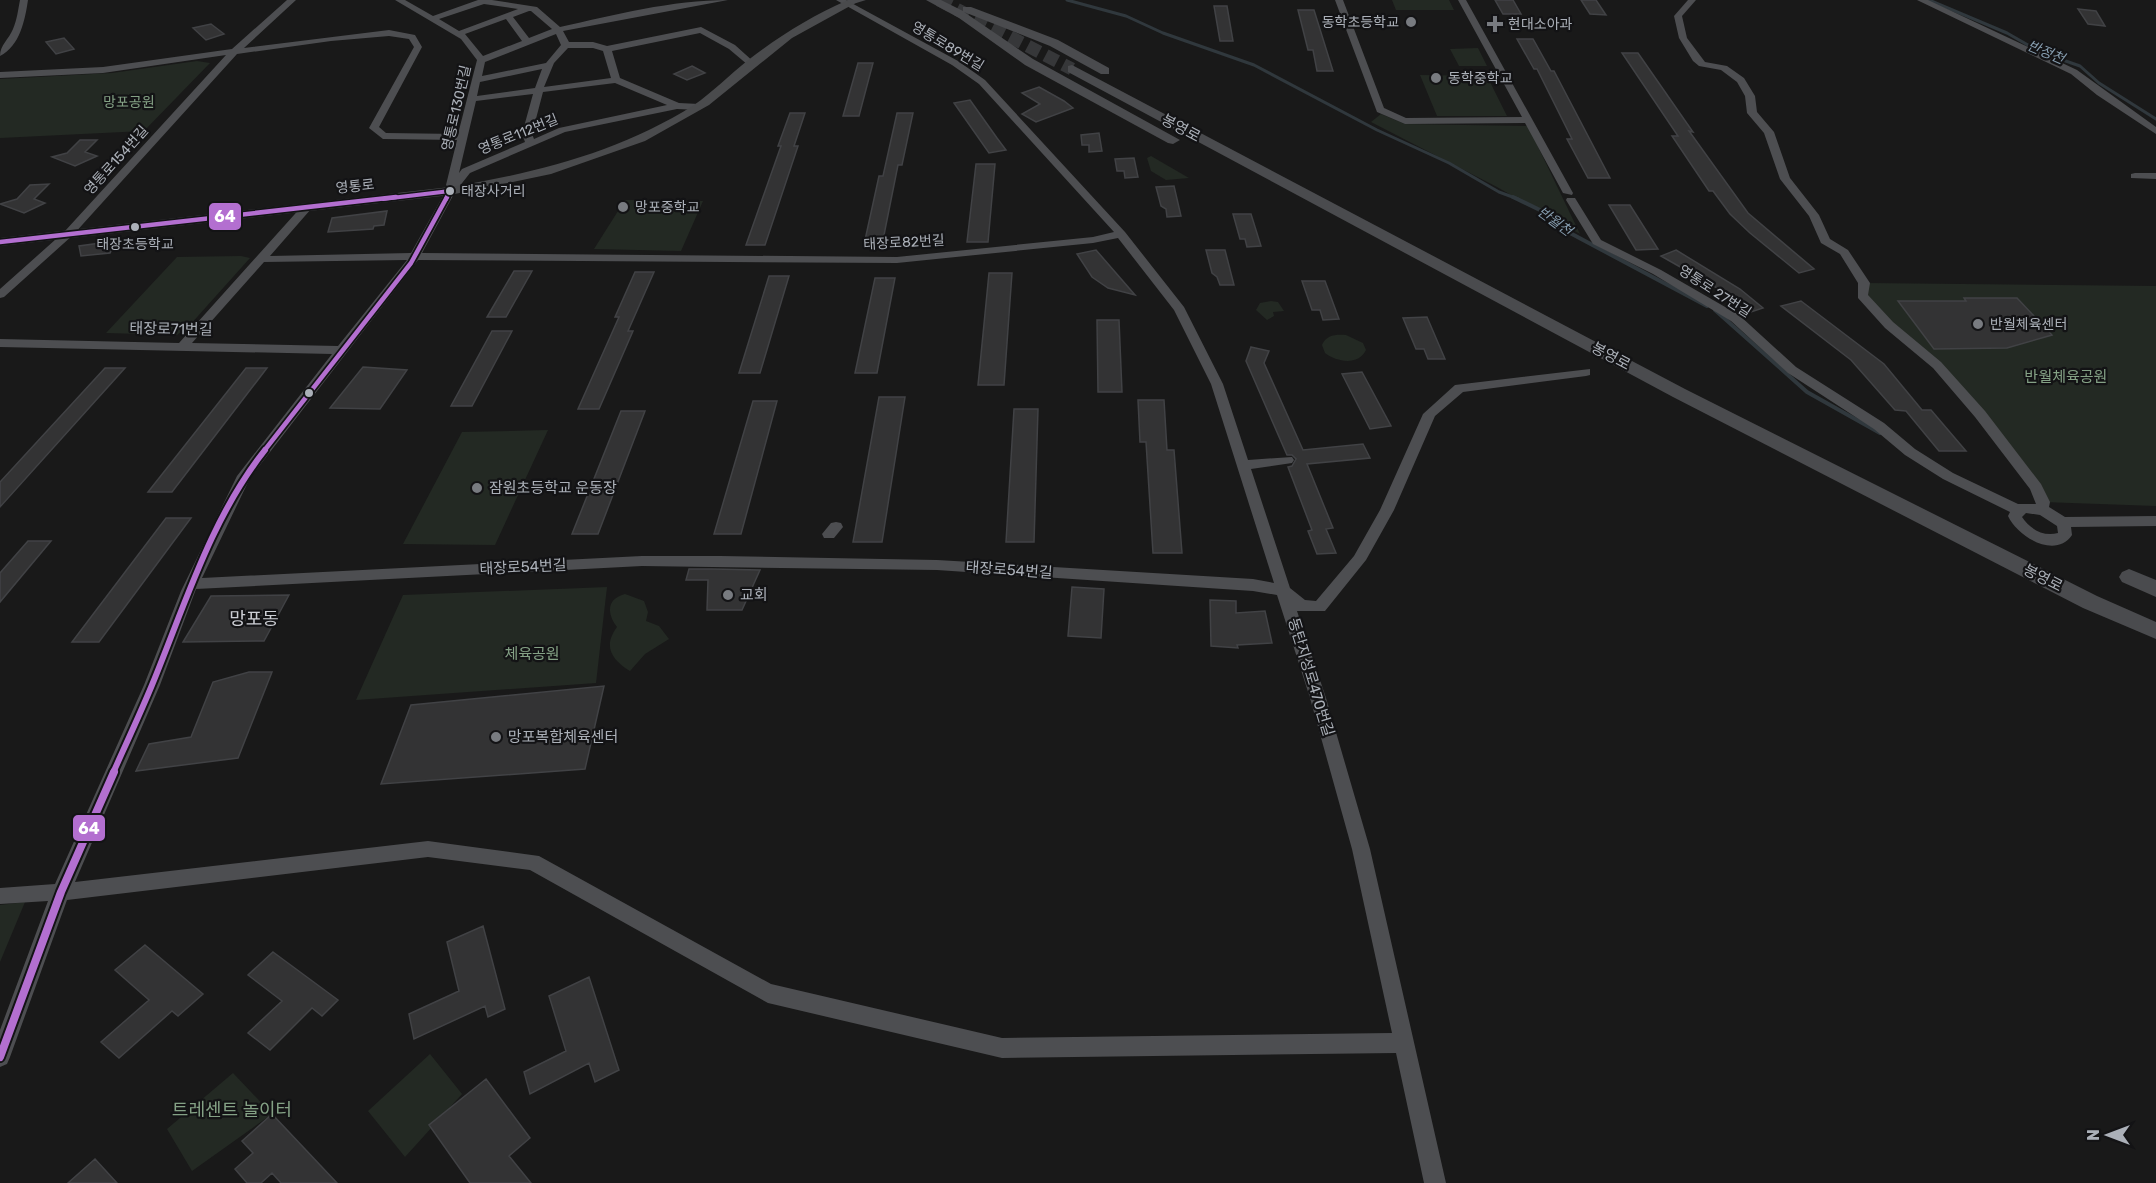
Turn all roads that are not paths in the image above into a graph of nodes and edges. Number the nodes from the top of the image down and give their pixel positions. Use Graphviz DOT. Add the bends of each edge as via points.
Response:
graph roads {
  1 [pos="24,0"];
  2 [pos="292,0"];
  3 [pos="399,0"];
  4 [pos="724,0"];
  5 [pos="932,0"];
  6 [pos="948,0"];
  7 [pos="974,0"];
  8 [pos="1339,0"];
  9 [pos="1462,0"];
  10 [pos="1692,0"];
  11 [pos="1921,0"];
  12 [pos="480,1"];
  13 [pos="851,1"];
  14 [pos="529,8"];
  15 [pos="508,16"];
  16 [pos="431,22"];
  17 [pos="417,28"];
  18 [pos="558,30"];
  19 [pos="397,34"];
  20 [pos="458,34"];
  21 [pos="527,40"];
  22 [pos="1054,43"];
  23 [pos="567,45"];
  24 [pos="607,49"];
  25 [pos="0,53"];
  26 [pos="233,53"];
  27 [pos="481,60"];
  28 [pos="1075,62"];
  29 [pos="751,63"];
  30 [pos="548,65"];
  31 [pos="0,75"];
  32 [pos="1052,75"];
  33 [pos="476,80"];
  34 [pos="616,80"];
  35 [pos="540,90"];
  36 [pos="471,99"];
  37 [pos="677,106"];
  38 [pos="699,107"];
  39 [pos="1528,120"];
  40 [pos="2156,131"];
  41 [pos="462,137"];
  42 [pos="530,142"];
  43 [pos="2135,176"];
  44 [pos="2156,176"];
  45 [pos="450,191"];
  46 [pos="1306,195"];
  47 [pos="307,207"];
  48 [pos="69,233"];
  49 [pos="1122,234"];
  50 [pos="0,242"];
  51 [pos="414,257"];
  52 [pos="261,259"];
  53 [pos="0,295"];
  54 [pos="0,343"];
  55 [pos="184,345"];
  56 [pos="341,350"];
  57 [pos="1586,372"];
  58 [pos="1287,460"];
  59 [pos="1244,465"];
  60 [pos="2018,510"];
  61 [pos="2041,510"];
  62 [pos="2156,521"];
  63 [pos="2062,522"];
  64 [pos="2129,577"];
  65 [pos="192,584"];
  66 [pos="2156,589"];
  67 [pos="1284,591"];
  68 [pos="2156,631"];
  69 [pos="61,892"];
  70 [pos="0,896"];
  71 [pos="1404,1043"];
  72 [pos="0,1057"];
  73 [pos="1435,1183"];
  1 -- 25 [label="street" via="20,26"];
  2 -- 26 [label="street, 영통로154번길"];
  3 -- 16 [label="street, 영통로130번길"];
  4 -- 18 [label="street"];
  5 -- 32 [label="highway"];
  6 -- 22 [label="highway"];
  7 -- 22 [label="highway"];
  8 -- 39 [label="street" via="1380,110 1405,121"];
  9 -- 39 [label="street, 영통로 27번길"];
  10 -- 61 [label="street" via="1678,16 1688,47 1702,64 1724,68 1741,80 1750,96 1752,113 1769,132 1785,179 1814,216 1825,241 1844,252 1864,283 1862,296 1936,365 1980,414 2036,488 2043,502"];
  11 -- 40 [label="street" via="2074,72"];
  12 -- 14 [label="street"];
  12 -- 16 [label="street"];
  13 -- 29 [label="main road, 영통로" via="786,37"];
  13 -- 49 [label="street, 영통로89번길" via="982,82"];
  14 -- 15 [label="street"];
  14 -- 18 [label="street" via="540,12"];
  15 -- 20 [label="street"];
  15 -- 21 [label="street"];
  16 -- 20 [label="street, 영통로130번길"];
  17 -- 19 [label="street"];
  18 -- 21 [label="street"];
  18 -- 23 [label="street"];
  19 -- 26 [label="street" via="331,38"];
  19 -- 41 [label="street" via="412,37 418,47 374,128 383,136"];
  20 -- 27 [label="street, 영통로130번길"];
  21 -- 27 [label="street"];
  22 -- 28 [label="highway, 봉영로"];
  23 -- 24 [label="street"];
  23 -- 30 [label="street" via="553,54"];
  24 -- 29 [label="street" via="701,30"];
  24 -- 34 [label="street"];
  26 -- 31 [label="street" via="103,70"];
  26 -- 48 [label="street, 영통로154번길"];
  27 -- 33 [label="street, 영통로130번길"];
  28 -- 32 [label="highway" via="1057,57 1046,63 1044,70"];
  28 -- 46 [label="highway, 봉영로"];
  29 -- 38 [label="main road, 영통로"];
  30 -- 33 [label="street"];
  30 -- 35 [label="street"];
  32 -- 46 [label="highway" via="1183,146 1263,182"];
  33 -- 36 [label="street, 영통로130번길"];
  34 -- 35 [label="street"];
  34 -- 37 [label="street"];
  35 -- 36 [label="street"];
  35 -- 42 [label="street" via="527,134"];
  36 -- 41 [label="street, 영통로130번길"];
  37 -- 38 [label="street"];
  37 -- 42 [label="street, 영통로112번길" via="580,125"];
  38 -- 45 [label="main road, 영통로" via="652,134 595,158 486,186"];
  39 -- 60 [label="street, 영통로 27번길" via="1596,242 1658,272 1735,318 1792,370 1879,426 1910,452 1948,476"];
  41 -- 45 [label="street, 영통로130번길"];
  42 -- 45 [label="street, 영통로112번길" via="466,171"];
  43 -- 44 [label="street"];
  45 -- 47 [label="main road, 영통로"];
  45 -- 51 [label="street"];
  46 -- 68 [label="highway, 봉영로" via="1679,393 2090,602"];
  47 -- 48 [label="main road, 영통로"];
  47 -- 52 [label="street"];
  48 -- 50 [label="main road, 영통로"];
  48 -- 53 [label="street, 영통로154번길"];
  49 -- 51 [label="street, 태장로82번길" via="897,260"];
  49 -- 59 [label="street" via="1180,309 1217,384"];
  51 -- 52 [label="street, 태장로82번길"];
  51 -- 56 [label="street"];
  52 -- 55 [label="street"];
  54 -- 55 [label="street, 태장로71번길"];
  55 -- 56 [label="street, 태장로71번길"];
  56 -- 65 [label="street" via="244,476"];
  57 -- 67 [label="street, 동탄지성로470번길" via="1459,388 1429,414 1387,510 1359,560 1320,607 1301,606"];
  58 -- 59 [label="street"];
  59 -- 67 [label="street"];
  60 -- 61 [label="street"];
  60 -- 63 [label="street" via="2014,516 2018,524 2044,538 2063,537 2066,532"];
  61 -- 63 [label="street"];
  62 -- 63 [label="street"];
  64 -- 66 [label="highway"];
  65 -- 67 [label="street, 태장로54번길" via="642,561 720,561 942,566 1253,585"];
  65 -- 69 [label="street"];
  67 -- 71 [label="street, 동탄지성로470번길" via="1361,849"];
  69 -- 70 [label="street"];
  69 -- 71 [label="street" via="428,849 533,862 768,993 1002,1048"];
  69 -- 72 [label="street"];
  71 -- 73 [label="street, 동탄지성로470번길"];
}
